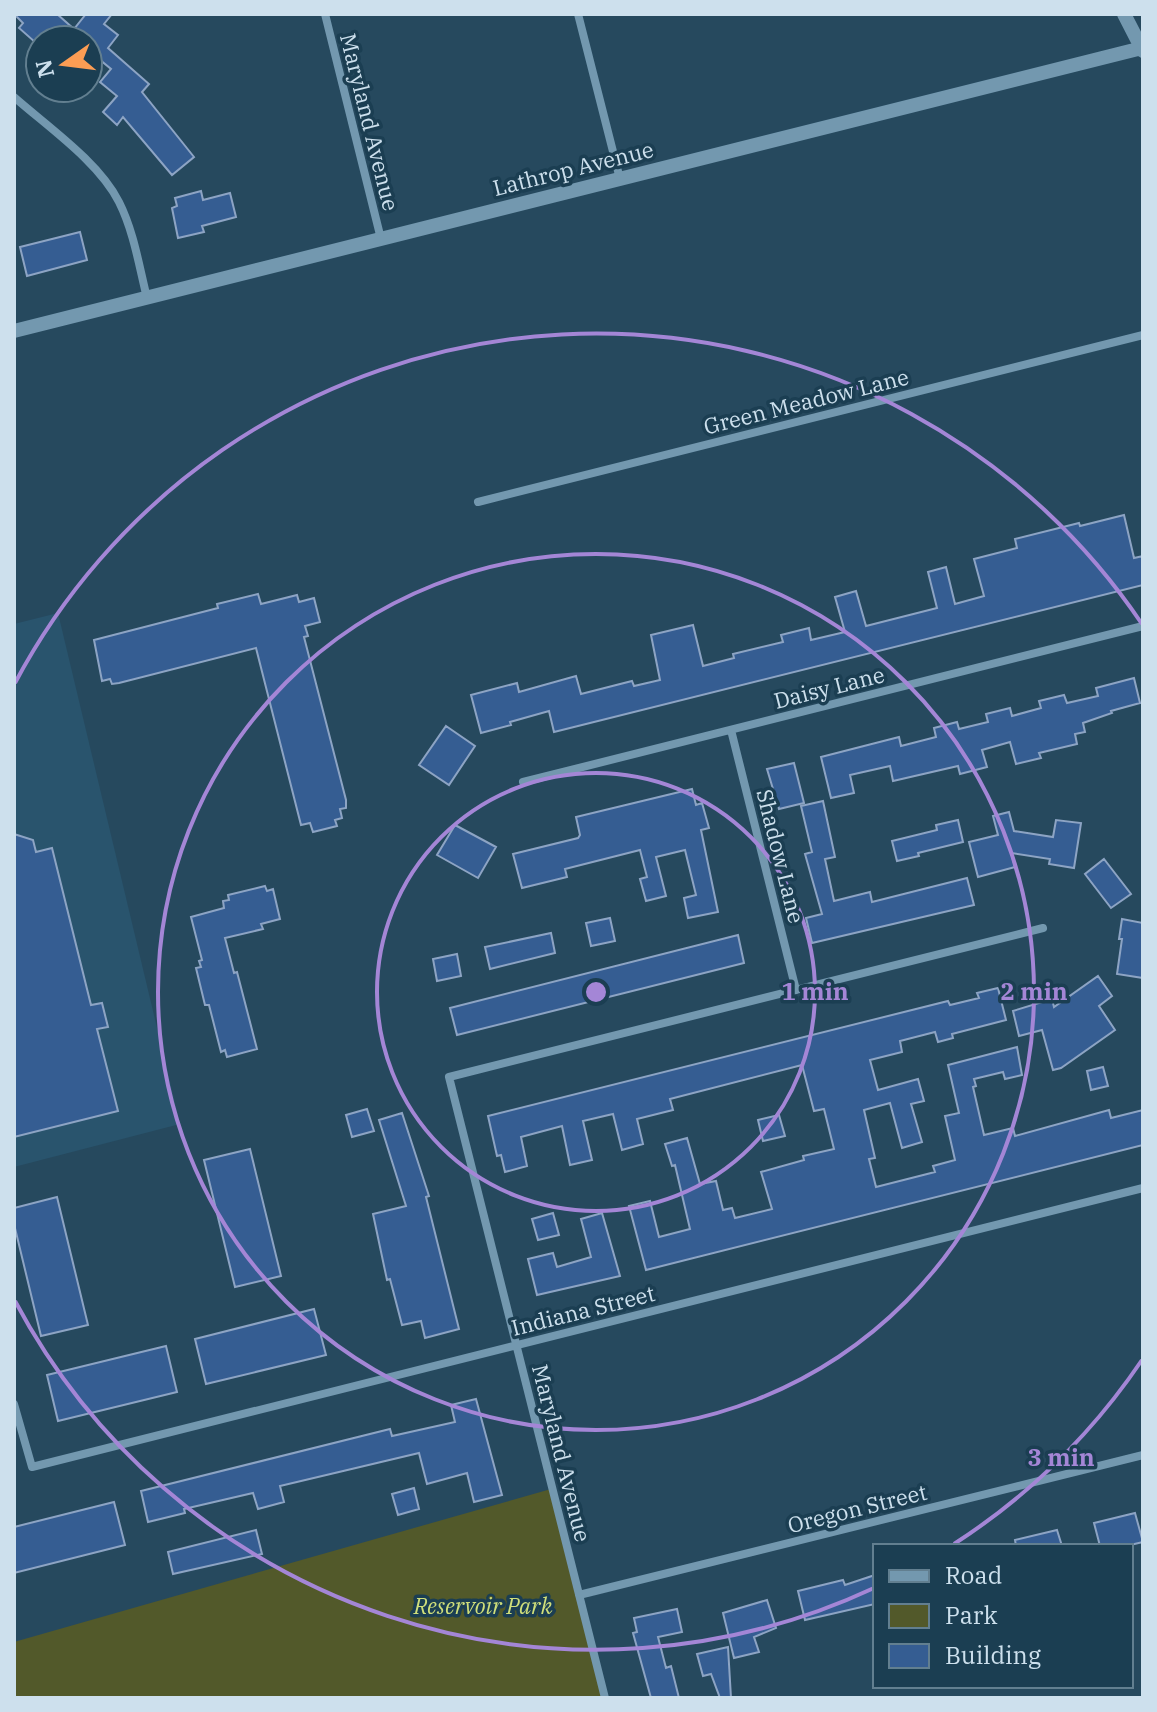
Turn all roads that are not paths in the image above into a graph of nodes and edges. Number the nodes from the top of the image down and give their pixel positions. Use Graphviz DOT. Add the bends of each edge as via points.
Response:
graph roads {
  1 [pos="325,14"];
  2 [pos="578,14"];
  3 [pos="1124,14"];
  4 [pos="1143,49"];
  5 [pos="14,97"];
  6 [pos="620,179"];
  7 [pos="381,239"];
  8 [pos="147,298"];
  9 [pos="14,331"];
  10 [pos="1143,335"];
  11 [pos="478,502"];
  12 [pos="1143,626"];
  13 [pos="731,730"];
  14 [pos="523,782"];
  15 [pos="1043,928"];
  16 [pos="796,990"];
  17 [pos="1143,1188"];
  18 [pos="516,1345"];
  19 [pos="14,1404"];
  20 [pos="1143,1455"];
  21 [pos="579,1595"];
  22 [pos="605,1698"];
  1 -- 7 [label="street, Maryland Avenue"];
  2 -- 6 [label="street"];
  3 -- 4 [label="street"];
  4 -- 6 [label="street, Lathrop Avenue"];
  5 -- 8 [label="street" via="88,162 118,199"];
  6 -- 7 [label="street, Lathrop Avenue"];
  7 -- 8 [label="street, Lathrop Avenue"];
  8 -- 9 [label="street, Lathrop Avenue"];
  10 -- 11 [label="street, Green Meadow Lane"];
  12 -- 13 [label="street, Daisy Lane"];
  13 -- 14 [label="street, Daisy Lane"];
  13 -- 16 [label="street, Shadow Lane"];
  15 -- 16 [label="street"];
  16 -- 18 [label="street, Maryland Avenue" via="449,1077"];
  17 -- 18 [label="street, Indiana Street"];
  18 -- 19 [label="street, Indiana Street" via="32,1467"];
  18 -- 21 [label="street, Maryland Avenue"];
  20 -- 21 [label="street, Oregon Street"];
  21 -- 22 [label="street, Maryland Avenue"];
}
